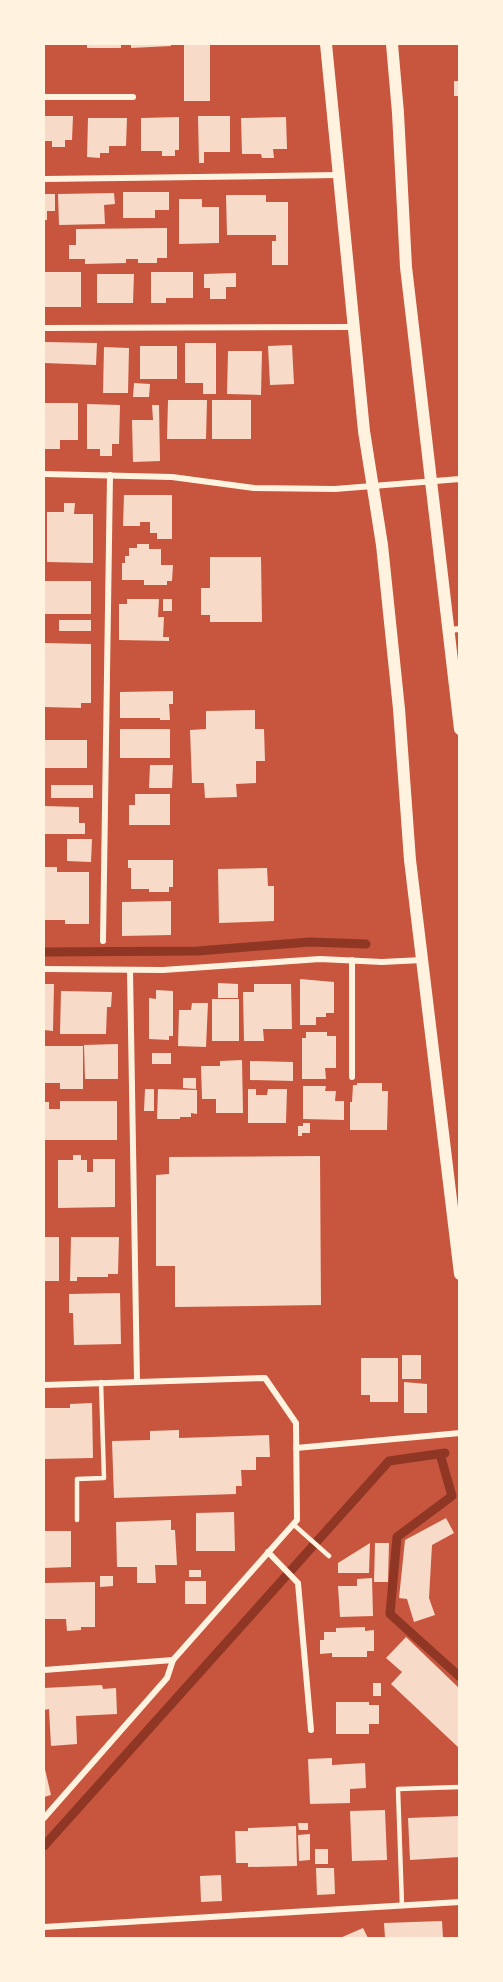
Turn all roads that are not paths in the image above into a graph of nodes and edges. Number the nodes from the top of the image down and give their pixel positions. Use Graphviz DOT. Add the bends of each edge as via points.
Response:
graph roads {
  1 [pos="326,44"];
  2 [pos="392,44"];
  3 [pos="44,97"];
  4 [pos="133,97"];
  5 [pos="339,175"];
  6 [pos="44,179"];
  7 [pos="354,327"];
  8 [pos="44,328"];
  9 [pos="44,474"];
  10 [pos="110,476"];
  11 [pos="459,479"];
  12 [pos="430,482"];
  13 [pos="373,486"];
  14 [pos="454,629"];
  15 [pos="459,729"];
  16 [pos="104,941"];
  17 [pos="352,960"];
  18 [pos="423,960"];
  19 [pos="44,969"];
  20 [pos="130,971"];
  21 [pos="352,1077"];
  22 [pos="459,1274"];
  23 [pos="101,1382"];
  24 [pos="137,1382"];
  25 [pos="44,1384"];
  26 [pos="459,1433"];
  27 [pos="296,1448"];
  28 [pos="77,1520"];
  29 [pos="293,1524"];
  30 [pos="268,1552"];
  31 [pos="329,1556"];
  32 [pos="173,1660"];
  33 [pos="44,1670"];
  34 [pos="311,1730"];
  35 [pos="459,1787"];
  36 [pos="44,1818"];
  37 [pos="459,1902"];
  38 [pos="402,1906"];
  39 [pos="44,1927"];
  1 -- 5 [label="main road"];
  2 -- 12 [label="main road" via="406,267"];
  3 -- 4 [label="street"];
  5 -- 6 [label="street"];
  5 -- 7 [label="main road"];
  7 -- 8 [label="street"];
  7 -- 13 [label="main road"];
  9 -- 10 [label="street"];
  10 -- 13 [label="street" via="172,477 254,488"];
  10 -- 16 [label="street"];
  11 -- 12 [label="street"];
  12 -- 13 [label="street"];
  12 -- 14 [label="main road"];
  13 -- 18 [label="main road"];
  14 -- 15 [label="main road"];
  17 -- 18 [label="street"];
  17 -- 20 [label="street" via="320,958"];
  17 -- 21 [label="street"];
  18 -- 22 [label="main road"];
  19 -- 20 [label="street"];
  20 -- 24 [label="street"];
  23 -- 24 [label="street"];
  23 -- 25 [label="street"];
  23 -- 28 [label="lane" via="104,1478 77,1479"];
  24 -- 27 [label="street" via="265,1378 296,1423"];
  26 -- 27 [label="street"];
  27 -- 29 [label="street" via="297,1520"];
  29 -- 30 [label="street"];
  29 -- 31 [label="lane"];
  30 -- 32 [label="street"];
  30 -- 34 [label="street" via="298,1584"];
  32 -- 33 [label="street"];
  32 -- 36 [label="street" via="168,1678"];
  35 -- 38 [label="lane" via="398,1789"];
  37 -- 38 [label="street"];
  38 -- 39 [label="street"];
}
